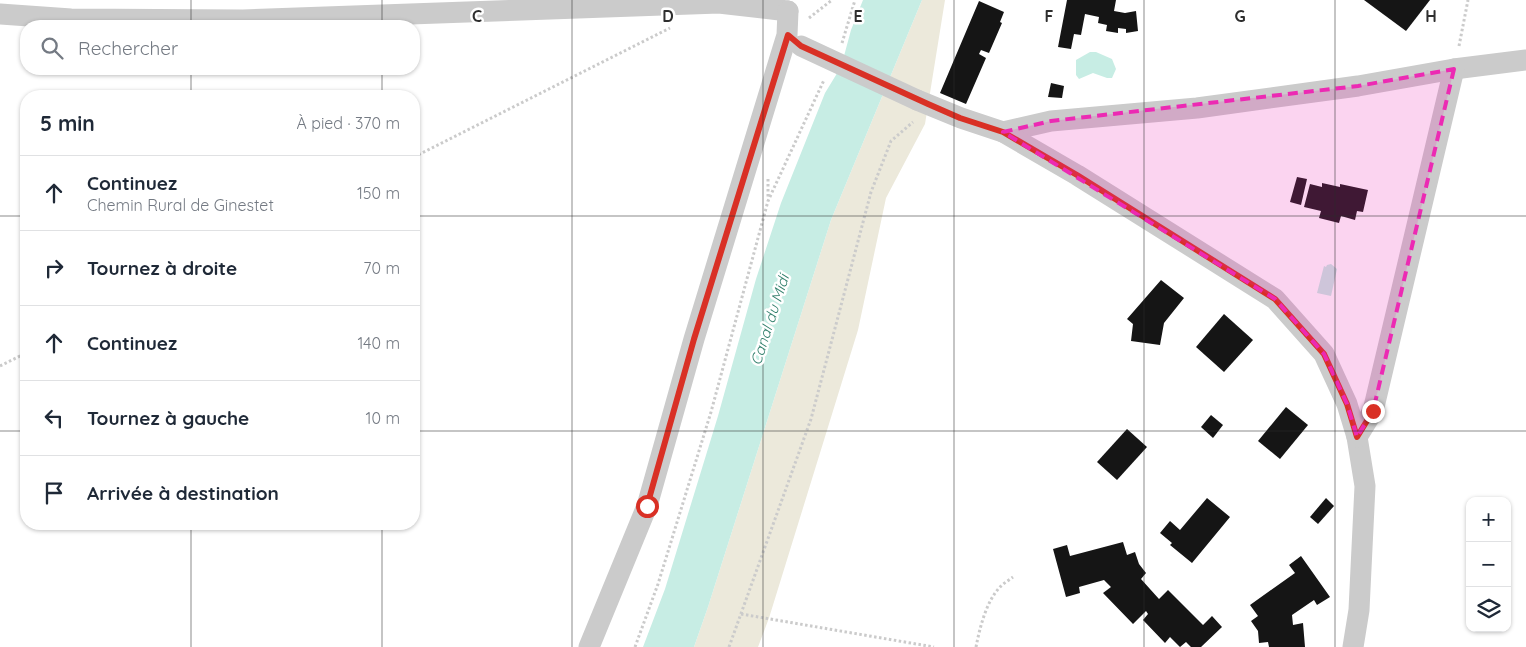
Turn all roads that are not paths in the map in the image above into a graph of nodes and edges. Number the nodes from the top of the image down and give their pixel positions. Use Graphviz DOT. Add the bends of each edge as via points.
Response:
graph roads {
  1 [pos="791,5"];
  2 [pos="0,14"];
  3 [pos="794,40"];
  4 [pos="1526,60"];
  5 [pos="1454,69"];
  6 [pos="1003,132"];
  7 [pos="1357,437"];
  8 [pos="589,647"];
  9 [pos="1354,647"];
  1 -- 2 [label="street" via="719,3 243,20 71,19"];
  1 -- 3 [label="street"];
  3 -- 6 [label="street, bridge" via="922,102"];
  3 -- 8 [label="street" via="694,339 647,506"];
  4 -- 5 [label="street"];
  5 -- 6 [label="street" via="1358,86 1197,108 1051,122"];
  5 -- 7 [label="street" via="1373,411"];
  6 -- 7 [label="street" via="1077,175 1135,220 1275,299 1324,354 1347,404"];
  7 -- 9 [label="street" via="1365,486"];
}
